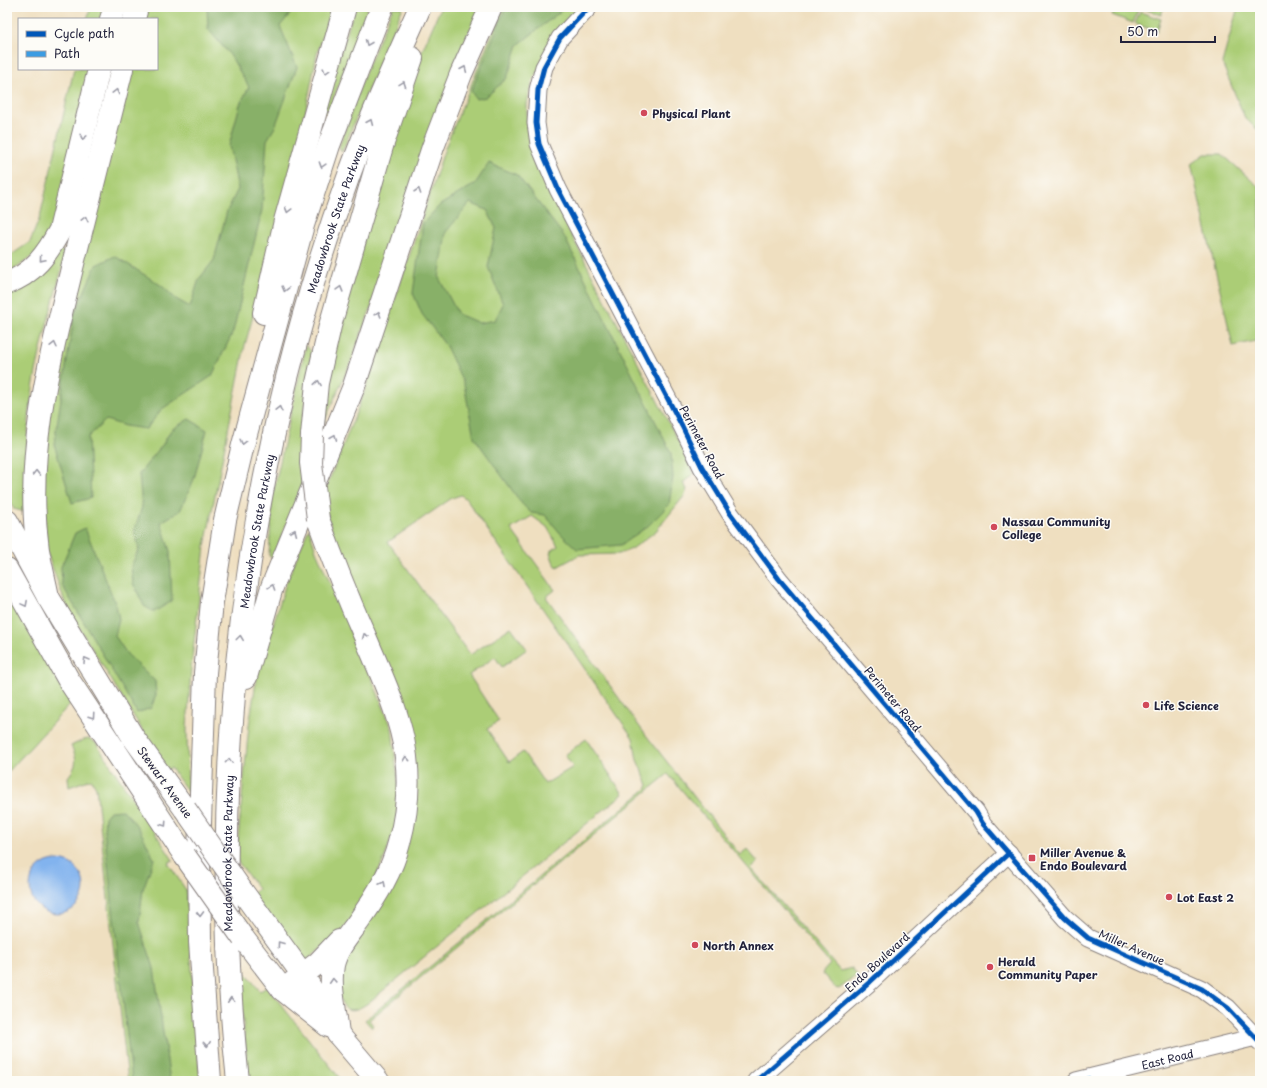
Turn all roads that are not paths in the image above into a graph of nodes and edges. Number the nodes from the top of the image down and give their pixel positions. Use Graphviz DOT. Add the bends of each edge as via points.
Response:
graph roads {
  1 [pos="115,7"];
  2 [pos="137,7"];
  3 [pos="382,7"];
  4 [pos="420,7"];
  5 [pos="426,7"];
  6 [pos="491,7"];
  7 [pos="589,7"];
  8 [pos="345,9"];
  9 [pos="112,18"];
  10 [pos="134,18"];
  11 [pos="99,70"];
  12 [pos="122,70"];
  13 [pos="7,283"];
  14 [pos="250,419"];
  15 [pos="7,521"];
  16 [pos="7,570"];
  17 [pos="48,597"];
  18 [pos="231,732"];
  19 [pos="1009,853"];
  20 [pos="362,917"];
  21 [pos="303,975"];
  22 [pos="283,990"];
  23 [pos="338,1034"];
  24 [pos="1258,1038"];
  25 [pos="1086,1080"];
  26 [pos="210,1081"];
  27 [pos="238,1081"];
  28 [pos="378,1081"];
  29 [pos="756,1081"];
  1 -- 9 [label="main road"];
  2 -- 10 [label="main road"];
  3 -- 14 [label="main road, one-way" via="357,68 315,187"];
  18 -- 4 [label="main road, Meadowbrook State Parkway, one-way" via="254,533 292,361 348,176"];
  20 -- 5 [label="main road, one-way, bridge" via="379,892 399,844 406,808 407,761 398,715 333,562 318,519 312,470 312,435 317,383 330,326 382,142 416,48"];
  18 -- 6 [label="main road, one-way" via="272,587 345,408 433,147"];
  7 -- 19 [label="street, Perimeter Road" via="560,38 544,67 538,90 536,123 540,144 558,189 702,467 730,513 779,579"];
  8 -- 14 [label="main road, one-way" via="295,184 260,328"];
  11 -- 13 [label="main road, one-way" via="60,230 47,253 35,267"];
  17 -- 12 [label="main road, one-way" via="38,550 36,512 37,448 41,409 59,320"];
  14 -- 26 [label="main road, one-way" via="225,520 212,602 205,673 199,860 200,942"];
  15 -- 17 [label="main road, Stewart Avenue"];
  16 -- 22 [label="main road, Stewart Avenue, one-way, bridge" via="68,680 185,856"];
  21 -- 17 [label="main road, Stewart Avenue, one-way, bridge" via="133,737"];
  27 -- 18 [label="main road, Meadowbrook State Parkway, one-way" via="226,892"];
  19 -- 24 [label="street, Miller Avenue" via="1065,918 1088,938 1202,989 1228,1008"];
  19 -- 29 [label="street, Endo Boulevard" via="870,982"];
  20 -- 21 [label="main road"];
  23 -- 20 [label="main road, one-way" via="332,981 334,964 340,949"];
  21 -- 22 [label="main road"];
  21 -- 23 [label="main road, Stewart Avenue"];
  22 -- 23 [label="main road, Stewart Avenue"];
  23 -- 28 [label="main road, Stewart Avenue"];
  24 -- 25 [label="street, East Road"];
}
